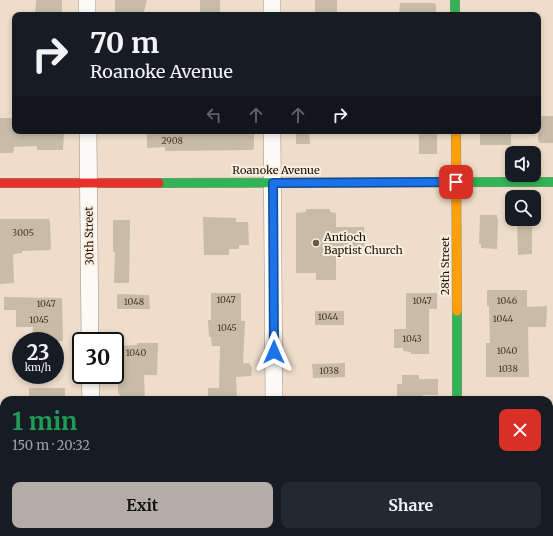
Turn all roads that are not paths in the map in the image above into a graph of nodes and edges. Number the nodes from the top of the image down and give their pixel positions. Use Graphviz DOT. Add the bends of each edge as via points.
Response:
graph roads {
  1 [pos="87,0"];
  2 [pos="272,0"];
  3 [pos="455,0"];
  4 [pos="87,12"];
  5 [pos="272,12"];
  6 [pos="456,12"];
  7 [pos="88,134"];
  8 [pos="272,134"];
  9 [pos="456,134"];
  10 [pos="88,182"];
  11 [pos="456,182"];
  12 [pos="553,182"];
  13 [pos="273,183"];
  14 [pos="0,184"];
  15 [pos="90,332"];
  16 [pos="90,384"];
  17 [pos="91,396"];
  18 [pos="274,396"];
  19 [pos="458,396"];
  1 -- 4 [label="street"];
  2 -- 5 [label="street"];
  3 -- 6 [label="street"];
  7 -- 10 [label="street, 30th Street"];
  8 -- 13 [label="street"];
  9 -- 11 [label="street, 28th Street"];
  10 -- 13 [label="street, Roanoke Avenue"];
  10 -- 14 [label="street, Roanoke Avenue"];
  10 -- 15 [label="street, 30th Street"];
  11 -- 12 [label="street, Roanoke Avenue"];
  11 -- 13 [label="street, Roanoke Avenue"];
  11 -- 19 [label="street, 28th Street"];
  13 -- 18 [label="street"];
  16 -- 17 [label="street"];
}
